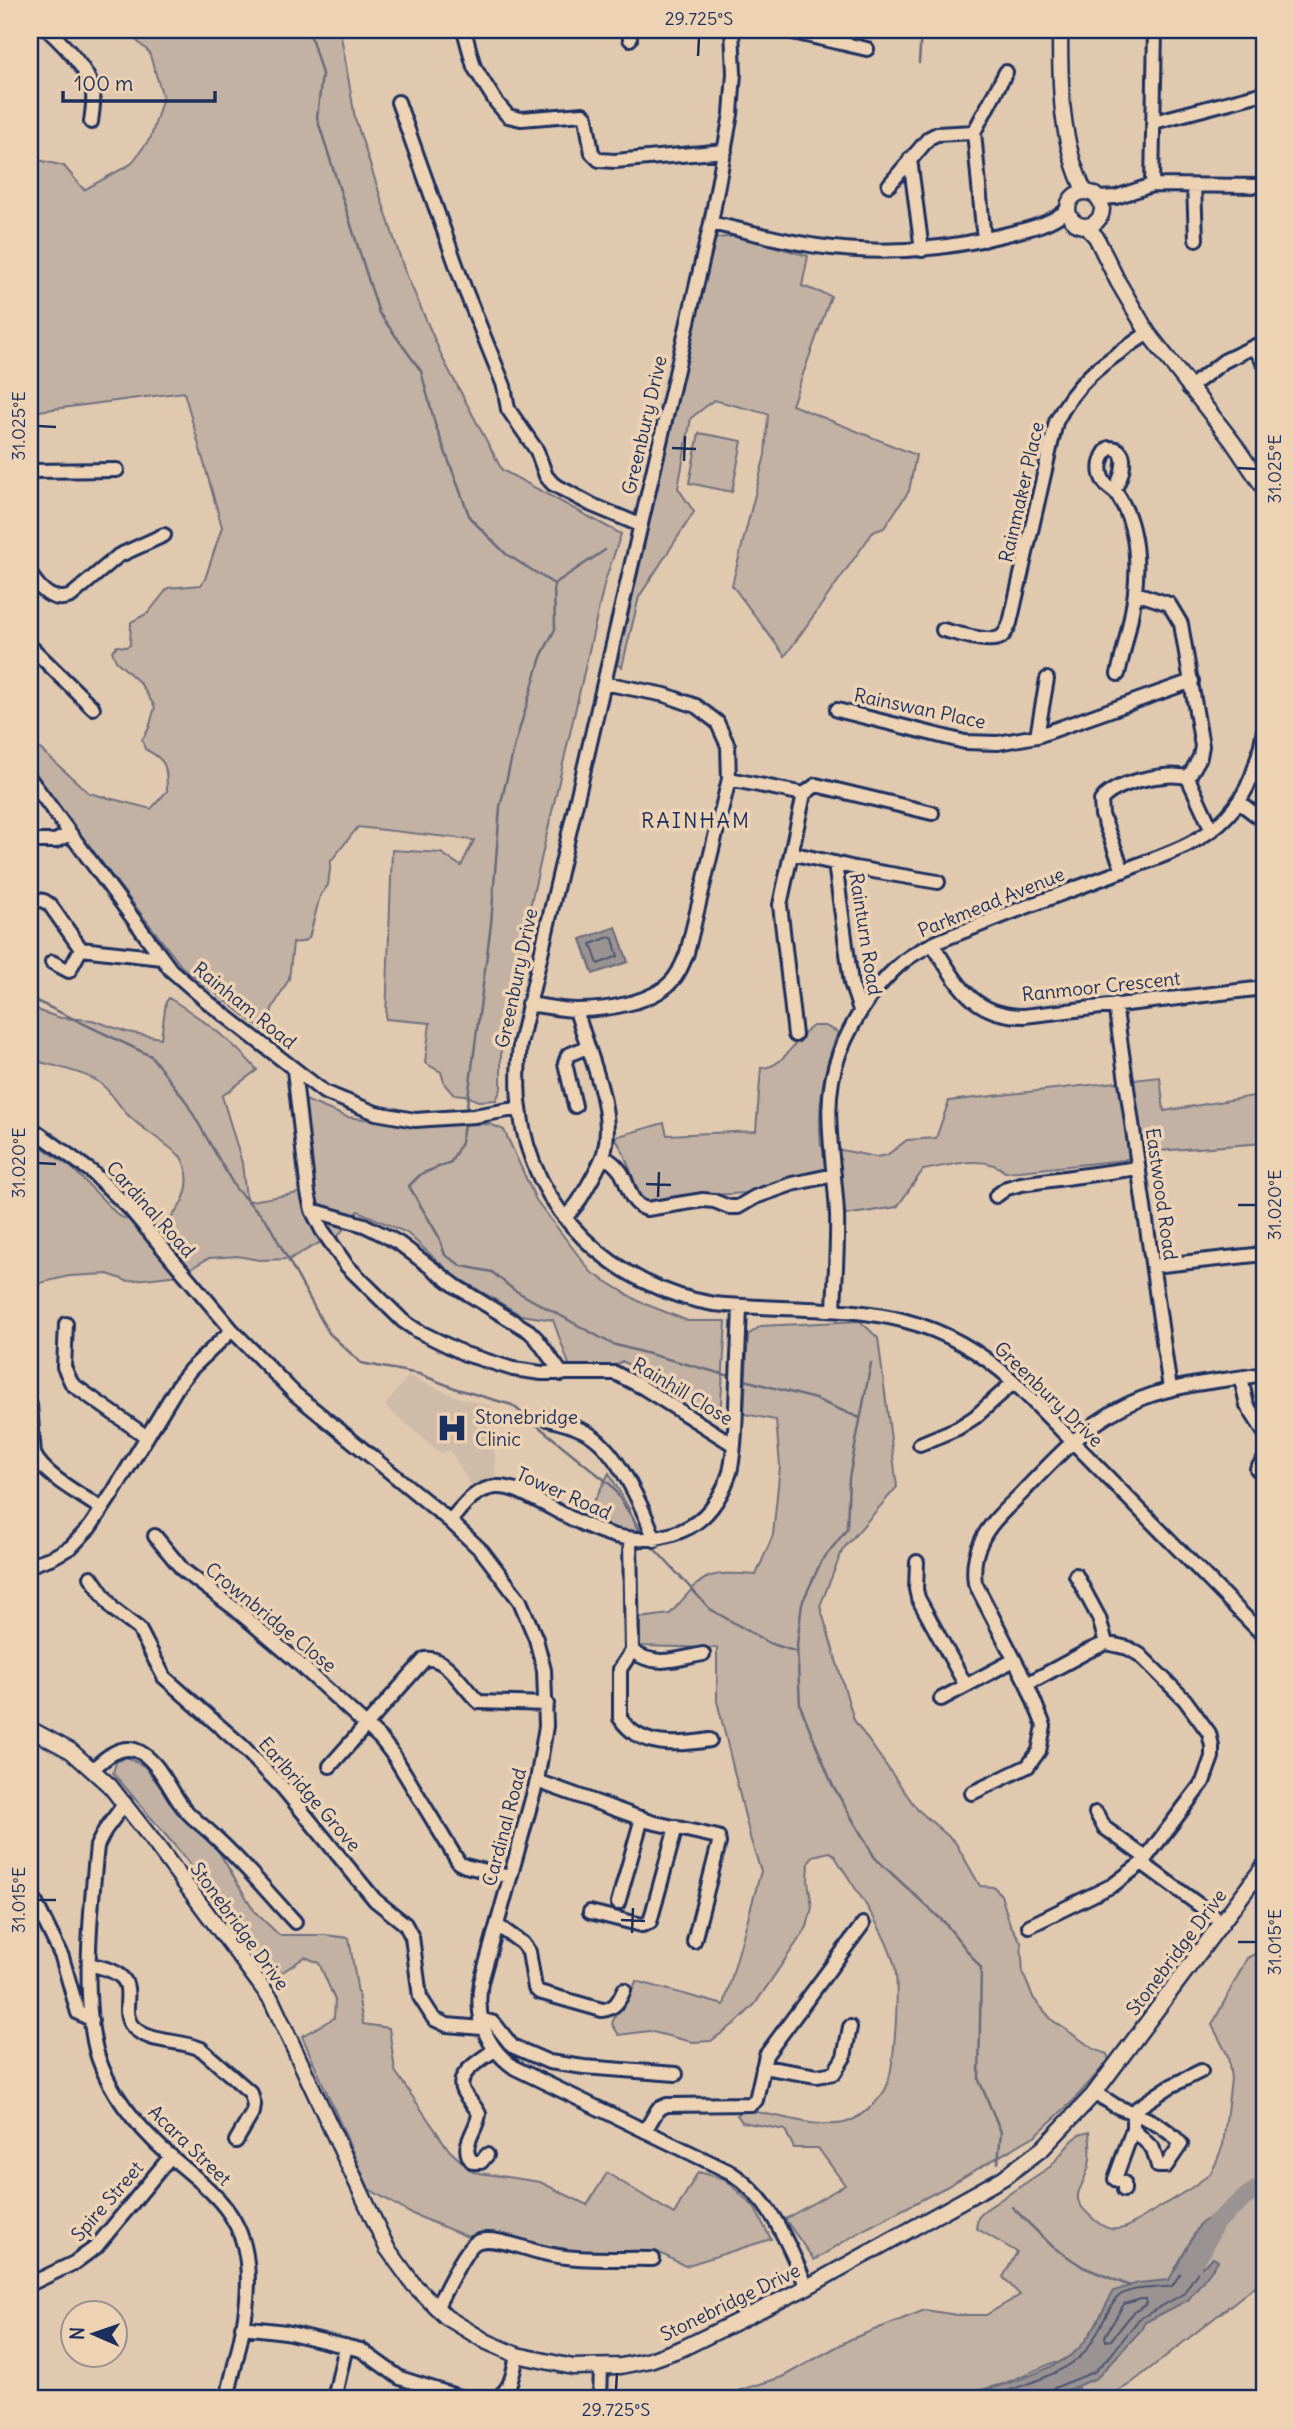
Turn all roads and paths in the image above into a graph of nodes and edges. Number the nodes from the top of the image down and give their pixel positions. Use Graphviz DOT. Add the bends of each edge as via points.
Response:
graph roads {
  1 [pos="48,30"];
  2 [pos="464,30"];
  3 [pos="732,30"];
  4 [pos="784,30"];
  5 [pos="1060,30"];
  6 [pos="1157,30"];
  7 [pos="867,49"];
  8 [pos="1006,72"];
  9 [pos="1264,93"];
  10 [pos="398,102"];
  11 [pos="91,122"];
  12 [pos="1154,122"];
  13 [pos="974,132"];
  14 [pos="725,151"];
  15 [pos="910,159"];
  16 [pos="889,186"];
  17 [pos="1152,186"];
  18 [pos="1194,186"];
  19 [pos="1264,186"];
  20 [pos="1080,193"];
  21 [pos="1101,203"];
  22 [pos="1066,215"];
  23 [pos="712,223"];
  24 [pos="1092,228"];
  25 [pos="1196,239"];
  26 [pos="984,240"];
  27 [pos="922,250"];
  28 [pos="1148,333"];
  29 [pos="1259,344"];
  30 [pos="1264,363"];
  31 [pos="1189,387"];
  32 [pos="117,470"];
  33 [pos="30,471"];
  34 [pos="1264,488"];
  35 [pos="1114,490"];
  36 [pos="640,525"];
  37 [pos="164,535"];
  38 [pos="30,574"];
  39 [pos="1136,593"];
  40 [pos="943,630"];
  41 [pos="30,646"];
  42 [pos="1118,674"];
  43 [pos="1046,679"];
  44 [pos="1192,681"];
  45 [pos="604,683"];
  46 [pos="93,708"];
  47 [pos="837,710"];
  48 [pos="1264,730"];
  49 [pos="1037,736"];
  50 [pos="1188,778"];
  51 [pos="30,779"];
  52 [pos="729,779"];
  53 [pos="803,794"];
  54 [pos="1239,802"];
  55 [pos="932,813"];
  56 [pos="1264,821"];
  57 [pos="1212,830"];
  58 [pos="70,834"];
  59 [pos="30,841"];
  60 [pos="791,853"];
  61 [pos="835,863"];
  62 [pos="1124,871"];
  63 [pos="937,882"];
  64 [pos="30,898"];
  65 [pos="933,945"];
  66 [pos="81,948"];
  67 [pos="162,958"];
  68 [pos="52,962"];
  69 [pos="1264,988"];
  70 [pos="528,1004"];
  71 [pos="1115,1004"];
  72 [pos="576,1010"];
  73 [pos="860,1010"];
  74 [pos="795,1035"];
  75 [pos="587,1046"];
  76 [pos="294,1070"];
  77 [pos="575,1106"];
  78 [pos="520,1108"];
  79 [pos="30,1127"];
  80 [pos="603,1156"];
  81 [pos="1138,1168"];
  82 [pos="834,1175"];
  83 [pos="996,1196"];
  84 [pos="312,1210"];
  85 [pos="565,1217"];
  86 [pos="1264,1254"];
  87 [pos="1153,1266"];
  88 [pos="740,1306"];
  89 [pos="834,1310"];
  90 [pos="66,1324"];
  91 [pos="232,1330"];
  92 [pos="562,1374"];
  93 [pos="1264,1374"];
  94 [pos="1241,1378"];
  95 [pos="1014,1382"];
  96 [pos="1170,1390"];
  97 [pos="30,1405"];
  98 [pos="548,1419"];
  99 [pos="1264,1432"];
  100 [pos="147,1437"];
  101 [pos="1072,1441"];
  102 [pos="920,1444"];
  103 [pos="734,1445"];
  104 [pos="102,1509"];
  105 [pos="450,1521"];
  106 [pos="155,1536"];
  107 [pos="630,1540"];
  108 [pos="655,1540"];
  109 [pos="918,1562"];
  110 [pos="30,1565"];
  111 [pos="1076,1575"];
  112 [pos="91,1577"];
  113 [pos="1264,1636"];
  114 [pos="1106,1643"];
  115 [pos="632,1651"];
  116 [pos="703,1654"];
  117 [pos="1014,1660"];
  118 [pos="965,1684"];
  119 [pos="1027,1684"];
  120 [pos="941,1699"];
  121 [pos="547,1704"];
  122 [pos="367,1726"];
  123 [pos="30,1729"];
  124 [pos="710,1740"];
  125 [pos="330,1766"];
  126 [pos="93,1769"];
  127 [pos="537,1781"];
  128 [pos="972,1793"];
  129 [pos="125,1803"];
  130 [pos="1096,1813"];
  131 [pos="642,1818"];
  132 [pos="676,1827"];
  133 [pos="1144,1861"];
  134 [pos="1264,1866"];
  135 [pos="510,1877"];
  136 [pos="30,1892"];
  137 [pos="618,1903"];
  138 [pos="590,1912"];
  139 [pos="295,1922"];
  140 [pos="1223,1922"];
  141 [pos="863,1924"];
  142 [pos="497,1925"];
  143 [pos="1029,1926"];
  144 [pos="694,1941"];
  145 [pos="89,1964"];
  146 [pos="624,1990"];
  147 [pos="92,2020"];
  148 [pos="481,2024"];
  149 [pos="850,2027"];
  150 [pos="494,2050"];
  151 [pos="763,2067"];
  152 [pos="1200,2071"];
  153 [pos="676,2074"];
  154 [pos="1093,2095"];
  155 [pos="1133,2111"];
  156 [pos="1133,2129"];
  157 [pos="645,2131"];
  158 [pos="236,2141"];
  159 [pos="487,2155"];
  160 [pos="171,2156"];
  161 [pos="1124,2190"];
  162 [pos="653,2259"];
  163 [pos="30,2284"];
  164 [pos="807,2287"];
  165 [pos="436,2308"];
  166 [pos="242,2327"];
  167 [pos="346,2346"];
  168 [pos="517,2356"];
  169 [pos="601,2367"];
  170 [pos="435,2394"];
  171 [pos="226,2399"];
  172 [pos="334,2399"];
  173 [pos="466,2399"];
  174 [pos="493,2399"];
  175 [pos="600,2399"];
  1 -- 11 [label="street" via="90,83 94,92"];
  2 -- 14 [label="street" via="474,67 503,112 514,118 583,114 592,153 598,160"];
  3 -- 14 [label="street, Greenbury Drive" via="733,90"];
  4 -- 7 [label="street"];
  5 -- 20 [label="street" via="1062,107"];
  6 -- 12 [label="street"];
  8 -- 13 [label="street"];
  9 -- 12 [label="street"];
  10 -- 36 [label="street" via="509,409 537,451 545,476 592,505"];
  12 -- 17 [label="street"];
  13 -- 15 [label="street" via="937,134"];
  13 -- 26 [label="street"];
  14 -- 23 [label="street, Greenbury Drive"];
  15 -- 16 [label="street"];
  15 -- 27 [label="street"];
  17 -- 18 [label="street"];
  17 -- 21 [label="street"];
  18 -- 19 [label="street"];
  18 -- 25 [label="street"];
  20 -- 21 [label="street" via="1093,193"];
  20 -- 22 [label="street" via="1070,201"];
  21 -- 24 [label="street" via="1101,216"];
  22 -- 24 [label="street"];
  22 -- 26 [label="street"];
  23 -- 27 [label="street" via="815,246"];
  23 -- 36 [label="street, Greenbury Drive"];
  24 -- 28 [label="street"];
  26 -- 27 [label="street"];
  28 -- 31 [label="street"];
  28 -- 40 [label="street, Rainmaker Place" via="1091,372 1056,422 1006,632 990,640"];
  29 -- 30 [label="street"];
  29 -- 31 [label="street"];
  31 -- 34 [label="street"];
  32 -- 33 [label="street"];
  35 -- 39 [label="street" via="1133,533"];
  36 -- 45 [label="street, Greenbury Drive"];
  37 -- 38 [label="street" via="118,555 64,599 43,591"];
  39 -- 42 [label="street"];
  39 -- 44 [label="street" via="1162,600 1176,613"];
  41 -- 46 [label="street"];
  43 -- 49 [label="street"];
  44 -- 49 [label="street, Rainswan Place"];
  44 -- 50 [label="street" via="1202,746"];
  45 -- 52 [label="street" via="672,697 708,713 728,746"];
  45 -- 70 [label="street, Greenbury Drive"];
  47 -- 49 [label="street, Rainswan Place" via="965,742 998,743"];
  48 -- 54 [label="street, Parkmead Avenue" via="1256,766"];
  50 -- 57 [label="street"];
  50 -- 62 [label="street" via="1154,775 1103,798 1102,815"];
  51 -- 58 [label="street, Rainham Road"];
  52 -- 53 [label="street"];
  52 -- 72 [label="street" via="687,953 677,974 650,995"];
  53 -- 55 [label="street" via="816,785"];
  53 -- 60 [label="street"];
  54 -- 56 [label="street"];
  54 -- 57 [label="street, Parkmead Avenue"];
  57 -- 62 [label="street, Parkmead Avenue"];
  58 -- 59 [label="street" via="55,841"];
  58 -- 67 [label="street, Rainham Road"];
  60 -- 61 [label="street, Rainturn Road"];
  60 -- 74 [label="street" via="780,905"];
  61 -- 63 [label="street, Rainturn Road"];
  61 -- 73 [label="street, Rainturn Road" via="851,983"];
  62 -- 65 [label="street, Parkmead Avenue"];
  64 -- 66 [label="street" via="50,905"];
  65 -- 71 [label="street, Ranmoor Crescent" via="959,986 989,1011 1024,1016"];
  65 -- 73 [label="street, Parkmead Avenue" via="904,962"];
  66 -- 67 [label="street"];
  66 -- 68 [label="street" via="68,971"];
  67 -- 76 [label="street, Rainham Road" via="200,996"];
  69 -- 71 [label="street, Ranmoor Crescent"];
  70 -- 72 [label="street"];
  70 -- 78 [label="street, Greenbury Drive" via="519,1062"];
  71 -- 81 [label="street, Eastwood Road"];
  72 -- 75 [label="street"];
  73 -- 82 [label="street, Parkmead Avenue" via="840,1051 830,1091"];
  75 -- 77 [label="street" via="568,1055 565,1063"];
  75 -- 80 [label="street" via="605,1111"];
  76 -- 78 [label="street, Rainham Road" via="324,1092 397,1118 436,1120"];
  76 -- 84 [label="street, Rainhill Close"];
  78 -- 85 [label="street, Greenbury Drive" via="533,1160"];
  79 -- 91 [label="street, Cardinal Road" via="111,1191"];
  80 -- 82 [label="street" via="619,1168 632,1199 647,1209 692,1201 738,1207 792,1184"];
  80 -- 85 [label="street" via="575,1209"];
  81 -- 83 [label="street" via="1021,1184"];
  81 -- 87 [label="street, Eastwood Road"];
  82 -- 89 [label="street, Parkmead Avenue"];
  84 -- 92 [label="street" via="364,1225 400,1244 457,1287 529,1331"];
  84 -- 92 [label="street, Rainhill Close" via="346,1266 403,1321 465,1354 513,1369"];
  85 -- 88 [label="street, Greenbury Drive" via="598,1252 648,1286 691,1300"];
  86 -- 87 [label="street"];
  87 -- 96 [label="street, Eastwood Road"];
  88 -- 89 [label="street, Greenbury Drive"];
  88 -- 103 [label="street, Tower Road"];
  89 -- 95 [label="street, Greenbury Drive" via="922,1324 977,1351"];
  90 -- 100 [label="street" via="66,1375 84,1394"];
  91 -- 100 [label="street" via="191,1369"];
  91 -- 105 [label="street, Cardinal Road" via="314,1411"];
  92 -- 103 [label="street, Rainhill Close" via="615,1373"];
  93 -- 94 [label="street"];
  94 -- 96 [label="street"];
  94 -- 99 [label="street" via="1247,1405"];
  95 -- 101 [label="street, Greenbury Drive"];
  95 -- 102 [label="street" via="975,1417"];
  96 -- 101 [label="street" via="1113,1412"];
  97 -- 104 [label="street" via="37,1460"];
  98 -- 108 [label="street" via="579,1429 611,1453"];
  100 -- 104 [label="street"];
  101 -- 113 [label="street, Greenbury Drive"];
  101 -- 117 [label="street" via="996,1521 976,1554 975,1583"];
  103 -- 108 [label="street, Tower Road" via="726,1482 708,1513 684,1530"];
  104 -- 110 [label="street" via="71,1547"];
  105 -- 107 [label="street, Tower Road" via="478,1492 499,1486"];
  105 -- 121 [label="street, Cardinal Road" via="482,1551 520,1601 544,1670"];
  106 -- 122 [label="street, Crownbridge Close" via="183,1570 283,1649"];
  107 -- 108 [label="street, Tower Road"];
  107 -- 115 [label="street"];
  109 -- 118 [label="street" via="918,1598"];
  111 -- 114 [label="street" via="1099,1618"];
  112 -- 148 [label="street, Earlbridge Grove" via="113,1608 139,1629 164,1677 283,1788 375,1900 405,1924 412,1937 416,1984 434,2019 447,2025"];
  114 -- 119 [label="street"];
  114 -- 133 [label="street" via="1140,1655 1164,1678 1200,1718 1212,1746 1203,1782"];
  115 -- 116 [label="street" via="657,1662"];
  115 -- 124 [label="street" via="620,1668 618,1682 618,1709 624,1725 659,1743"];
  117 -- 118 [label="street"];
  117 -- 119 [label="street"];
  118 -- 120 [label="street"];
  119 -- 128 [label="street" via="1044,1726 1039,1751 1028,1766"];
  121 -- 122 [label="street" via="479,1702 441,1663 429,1658"];
  121 -- 127 [label="street, Cardinal Road"];
  122 -- 125 [label="street"];
  122 -- 135 [label="street, Crownbridge Close" via="394,1756 459,1863"];
  123 -- 126 [label="street, Stonebridge Drive"];
  126 -- 129 [label="street, Stonebridge Drive"];
  126 -- 139 [label="street" via="119,1752 130,1749 142,1754 161,1773 188,1815 214,1835"];
  127 -- 131 [label="street"];
  127 -- 135 [label="street, Cardinal Road"];
  129 -- 145 [label="street, Acara Street" via="97,1846"];
  129 -- 165 [label="street, Stonebridge Drive" via="271,1999 387,2248"];
  130 -- 133 [label="street" via="1109,1831"];
  131 -- 132 [label="street"];
  131 -- 137 [label="street"];
  132 -- 138 [label="street" via="648,1925"];
  132 -- 144 [label="street" via="718,1837 719,1843"];
  133 -- 140 [label="street"];
  133 -- 143 [label="street" via="1113,1885"];
  134 -- 140 [label="street, Stonebridge Drive"];
  135 -- 142 [label="street, Cardinal Road"];
  136 -- 147 [label="street" via="62,1957 78,2013"];
  140 -- 154 [label="street, Stonebridge Drive"];
  141 -- 151 [label="street" via="766,2055"];
  142 -- 146 [label="street" via="529,1952 539,1992 609,2010"];
  142 -- 148 [label="street, Cardinal Road" via="481,1982"];
  145 -- 147 [label="street, Acara Street"];
  145 -- 158 [label="street" via="125,1980 126,2014 135,2030 194,2045 251,2093 253,2112"];
  147 -- 160 [label="street, Acara Street" via="99,2058 110,2084 134,2120"];
  148 -- 150 [label="street, Cardinal Road"];
  148 -- 153 [label="street" via="494,2023 512,2046 549,2062"];
  149 -- 151 [label="street" via="845,2057 834,2073 817,2076"];
  150 -- 157 [label="street, Cardinal Road" via="515,2068"];
  150 -- 159 [label="street" via="466,2072 462,2091 479,2114 467,2157 481,2162"];
  151 -- 157 [label="street" via="756,2100 751,2104 667,2105 658,2109"];
  152 -- 155 [label="street"];
  154 -- 155 [label="street"];
  154 -- 164 [label="street, Stonebridge Drive" via="1043,2148 1003,2178"];
  155 -- 156 [label="street"];
  155 -- 156 [label="street" via="1181,2144 1166,2166 1158,2166 1153,2149"];
  156 -- 161 [label="street" via="1115,2179 1124,2183"];
  157 -- 164 [label="street, Cardinal Road" via="749,2184 787,2241"];
  160 -- 163 [label="street, Spire Street" via="96,2247"];
  160 -- 166 [label="street, Acara Street" via="214,2192 242,2239 247,2291"];
  162 -- 165 [label="street" via="575,2258 482,2240 469,2248"];
  164 -- 169 [label="street, Stonebridge Drive" via="683,2348 650,2360"];
  165 -- 168 [label="street, Stonebridge Drive"];
  166 -- 167 [label="street"];
  166 -- 171 [label="street, Acara Street"];
  167 -- 170 [label="street" via="361,2350 400,2378"];
  167 -- 172 [label="street"];
  168 -- 169 [label="street, Stonebridge Drive" via="573,2367"];
  168 -- 174 [label="street" via="510,2384"];
  169 -- 175 [label="street"];
  170 -- 173 [label="street"];
}
